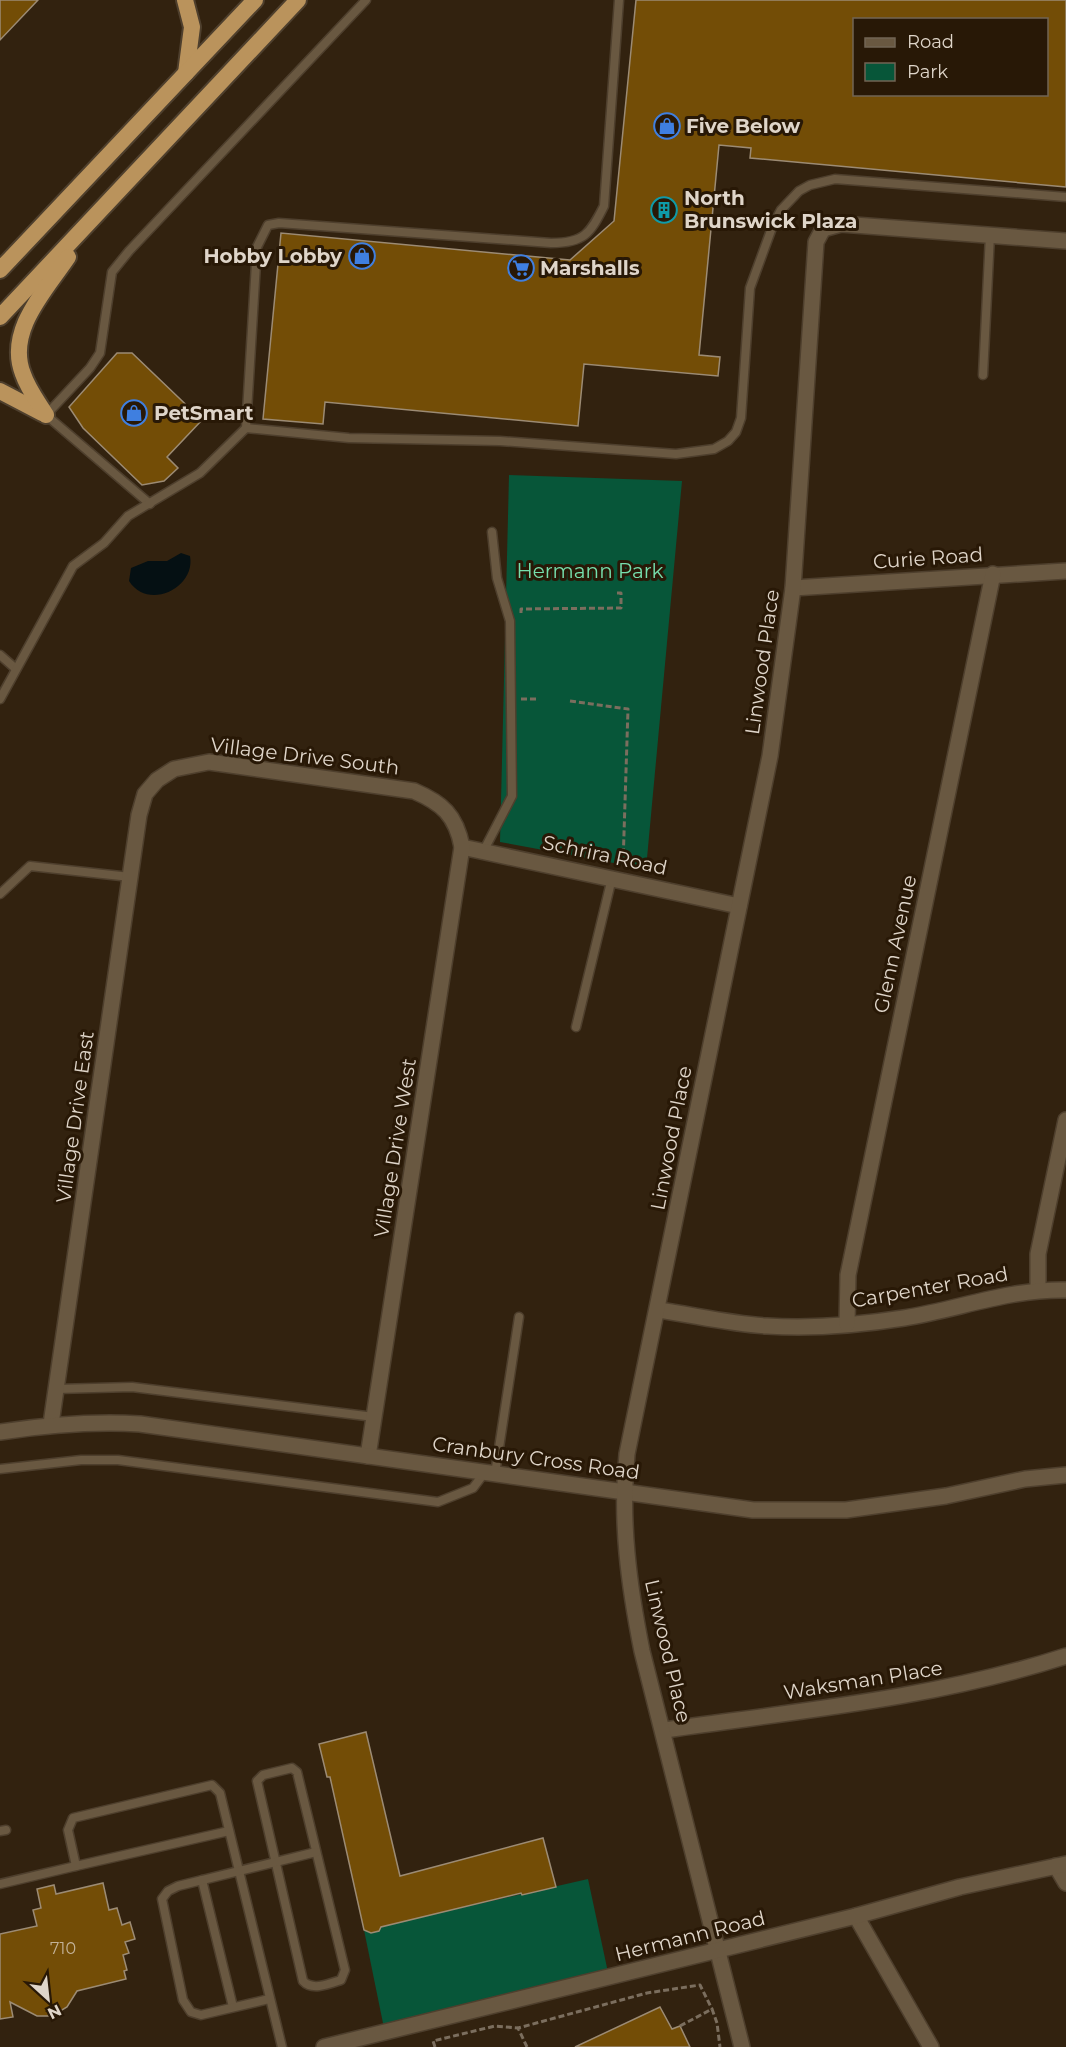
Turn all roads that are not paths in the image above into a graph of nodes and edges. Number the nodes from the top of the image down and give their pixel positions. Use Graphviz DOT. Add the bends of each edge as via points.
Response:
graph roads {
  1 [pos="185,0"];
  2 [pos="255,0"];
  3 [pos="298,0"];
  4 [pos="366,0"];
  5 [pos="619,0"];
  6 [pos="186,73"];
  7 [pos="1066,196"];
  8 [pos="93,218"];
  9 [pos="990,235"];
  10 [pos="1066,241"];
  11 [pos="0,270"];
  12 [pos="0,316"];
  13 [pos="983,375"];
  14 [pos="0,391"];
  15 [pos="46,415"];
  16 [pos="246,428"];
  17 [pos="150,504"];
  18 [pos="492,532"];
  19 [pos="1066,571"];
  20 [pos="993,574"];
  21 [pos="793,588"];
  22 [pos="0,655"];
  23 [pos="16,669"];
  24 [pos="0,699"];
  25 [pos="139,815"];
  26 [pos="462,846"];
  27 [pos="484,850"];
  28 [pos="612,870"];
  29 [pos="130,878"];
  30 [pos="0,894"];
  31 [pos="739,906"];
  32 [pos="576,1027"];
  33 [pos="1066,1120"];
  34 [pos="1038,1289"];
  35 [pos="1066,1290"];
  36 [pos="658,1310"];
  37 [pos="519,1317"];
  38 [pos="848,1324"];
  39 [pos="56,1389"];
  40 [pos="374,1417"];
  41 [pos="51,1424"];
  42 [pos="0,1432"];
  43 [pos="368,1456"];
  44 [pos="0,1469"];
  45 [pos="490,1473"];
  46 [pos="1066,1475"];
  47 [pos="623,1492"];
  48 [pos="1066,1656"];
  49 [pos="664,1730"];
  50 [pos="229,1831"];
  51 [pos="316,1852"];
  52 [pos="275,1862"];
  53 [pos="1061,1865"];
  54 [pos="76,1866"];
  55 [pos="238,1871"];
  56 [pos="202,1880"];
  57 [pos="1066,1883"];
  58 [pos="0,1884"];
  59 [pos="856,1916"];
  60 [pos="717,1951"];
  61 [pos="269,1999"];
  62 [pos="233,2007"];
  63 [pos="282,2047"];
  64 [pos="324,2047"];
  65 [pos="742,2047"];
  66 [pos="931,2047"];
  1 -- 6 [label="highway" via="192,27"];
  2 -- 6 [label="highway"];
  3 -- 8 [label="highway"];
  4 -- 15 [label="lane" via="112,273 100,353"];
  5 -- 16 [label="lane" via="604,206 585,236 572,243 551,243 268,225 257,247"];
  6 -- 11 [label="highway"];
  7 -- 16 [label="lane" via="835,179 799,191 773,225 750,288 739,425 728,441 714,449 676,454 500,441 350,438"];
  8 -- 12 [label="highway"];
  8 -- 15 [label="highway" via="18,341 23,375"];
  9 -- 10 [label="street"];
  9 -- 13 [label="lane"];
  9 -- 21 [label="street, Linwood Place" via="841,224 823,229 816,242"];
  14 -- 15 [label="highway"];
  15 -- 17 [label="lane"];
  16 -- 17 [label="lane" via="200,473"];
  17 -- 23 [label="lane" via="128,516 104,543 73,566"];
  18 -- 27 [label="lane" via="497,578 510,621 512,796"];
  19 -- 20 [label="street, Curie Road"];
  20 -- 21 [label="street, Curie Road"];
  20 -- 38 [label="street, Glenn Avenue" via="848,1275"];
  21 -- 31 [label="street, Linwood Place" via="770,756"];
  22 -- 23 [label="lane"];
  23 -- 24 [label="lane"];
  25 -- 26 [label="street, Village Drive South" via="145,794 157,780 174,769 209,762 414,791 437,801 459,831"];
  25 -- 29 [label="street, Village Drive East"];
  26 -- 27 [label="street, Schrira Road"];
  26 -- 40 [label="street, Village Drive West"];
  27 -- 28 [label="street, Schrira Road"];
  28 -- 31 [label="street, Schrira Road"];
  28 -- 32 [label="lane"];
  29 -- 30 [label="lane" via="30,866"];
  29 -- 39 [label="street, Village Drive East"];
  31 -- 36 [label="street, Linwood Place"];
  33 -- 34 [label="street" via="1038,1254"];
  34 -- 35 [label="street, Carpenter Road"];
  34 -- 38 [label="street, Carpenter Road" via="906,1317"];
  36 -- 38 [label="street, Carpenter Road" via="766,1326"];
  36 -- 47 [label="street, Linwood Place" via="627,1454"];
  37 -- 45 [label="lane"];
  39 -- 40 [label="lane" via="132,1387"];
  39 -- 41 [label="street, Village Drive East"];
  40 -- 43 [label="street, Village Drive West"];
  41 -- 42 [label="street, Cranbury Cross Road"];
  41 -- 43 [label="street, Cranbury Cross Road" via="140,1424"];
  43 -- 45 [label="street, Cranbury Cross Road"];
  44 -- 45 [label="lane" via="118,1460 438,1502 473,1488"];
  45 -- 47 [label="street, Cranbury Cross Road"];
  46 -- 47 [label="street, Cranbury Cross Road" via="846,1510 753,1510"];
  47 -- 49 [label="street, Linwood Place" via="631,1593 642,1652"];
  48 -- 49 [label="street, Waksman Place" via="977,1683 923,1694"];
  49 -- 60 [label="street, Linwood Place"];
  50 -- 54 [label="lane"];
  50 -- 54 [label="lane" via="218,1790 208,1785 74,1818 68,1830"];
  50 -- 55 [label="lane"];
  51 -- 52 [label="lane"];
  51 -- 52 [label="lane" via="297,1772 289,1768 263,1774 257,1781"];
  51 -- 52 [label="lane" via="345,1970 337,1982 311,1987 303,1981"];
  52 -- 55 [label="lane"];
  53 -- 57 [label="street"];
  53 -- 59 [label="street, Hermann Road" via="960,1887"];
  54 -- 58 [label="lane"];
  55 -- 56 [label="lane"];
  55 -- 61 [label="lane"];
  56 -- 62 [label="lane"];
  56 -- 62 [label="lane" via="173,1887 162,1899 183,2000 195,2014"];
  59 -- 60 [label="street, Hermann Road"];
  59 -- 66 [label="street"];
  60 -- 64 [label="street, Hermann Road"];
  60 -- 65 [label="street, Linwood Place"];
  61 -- 62 [label="lane"];
  61 -- 63 [label="lane"];
}
